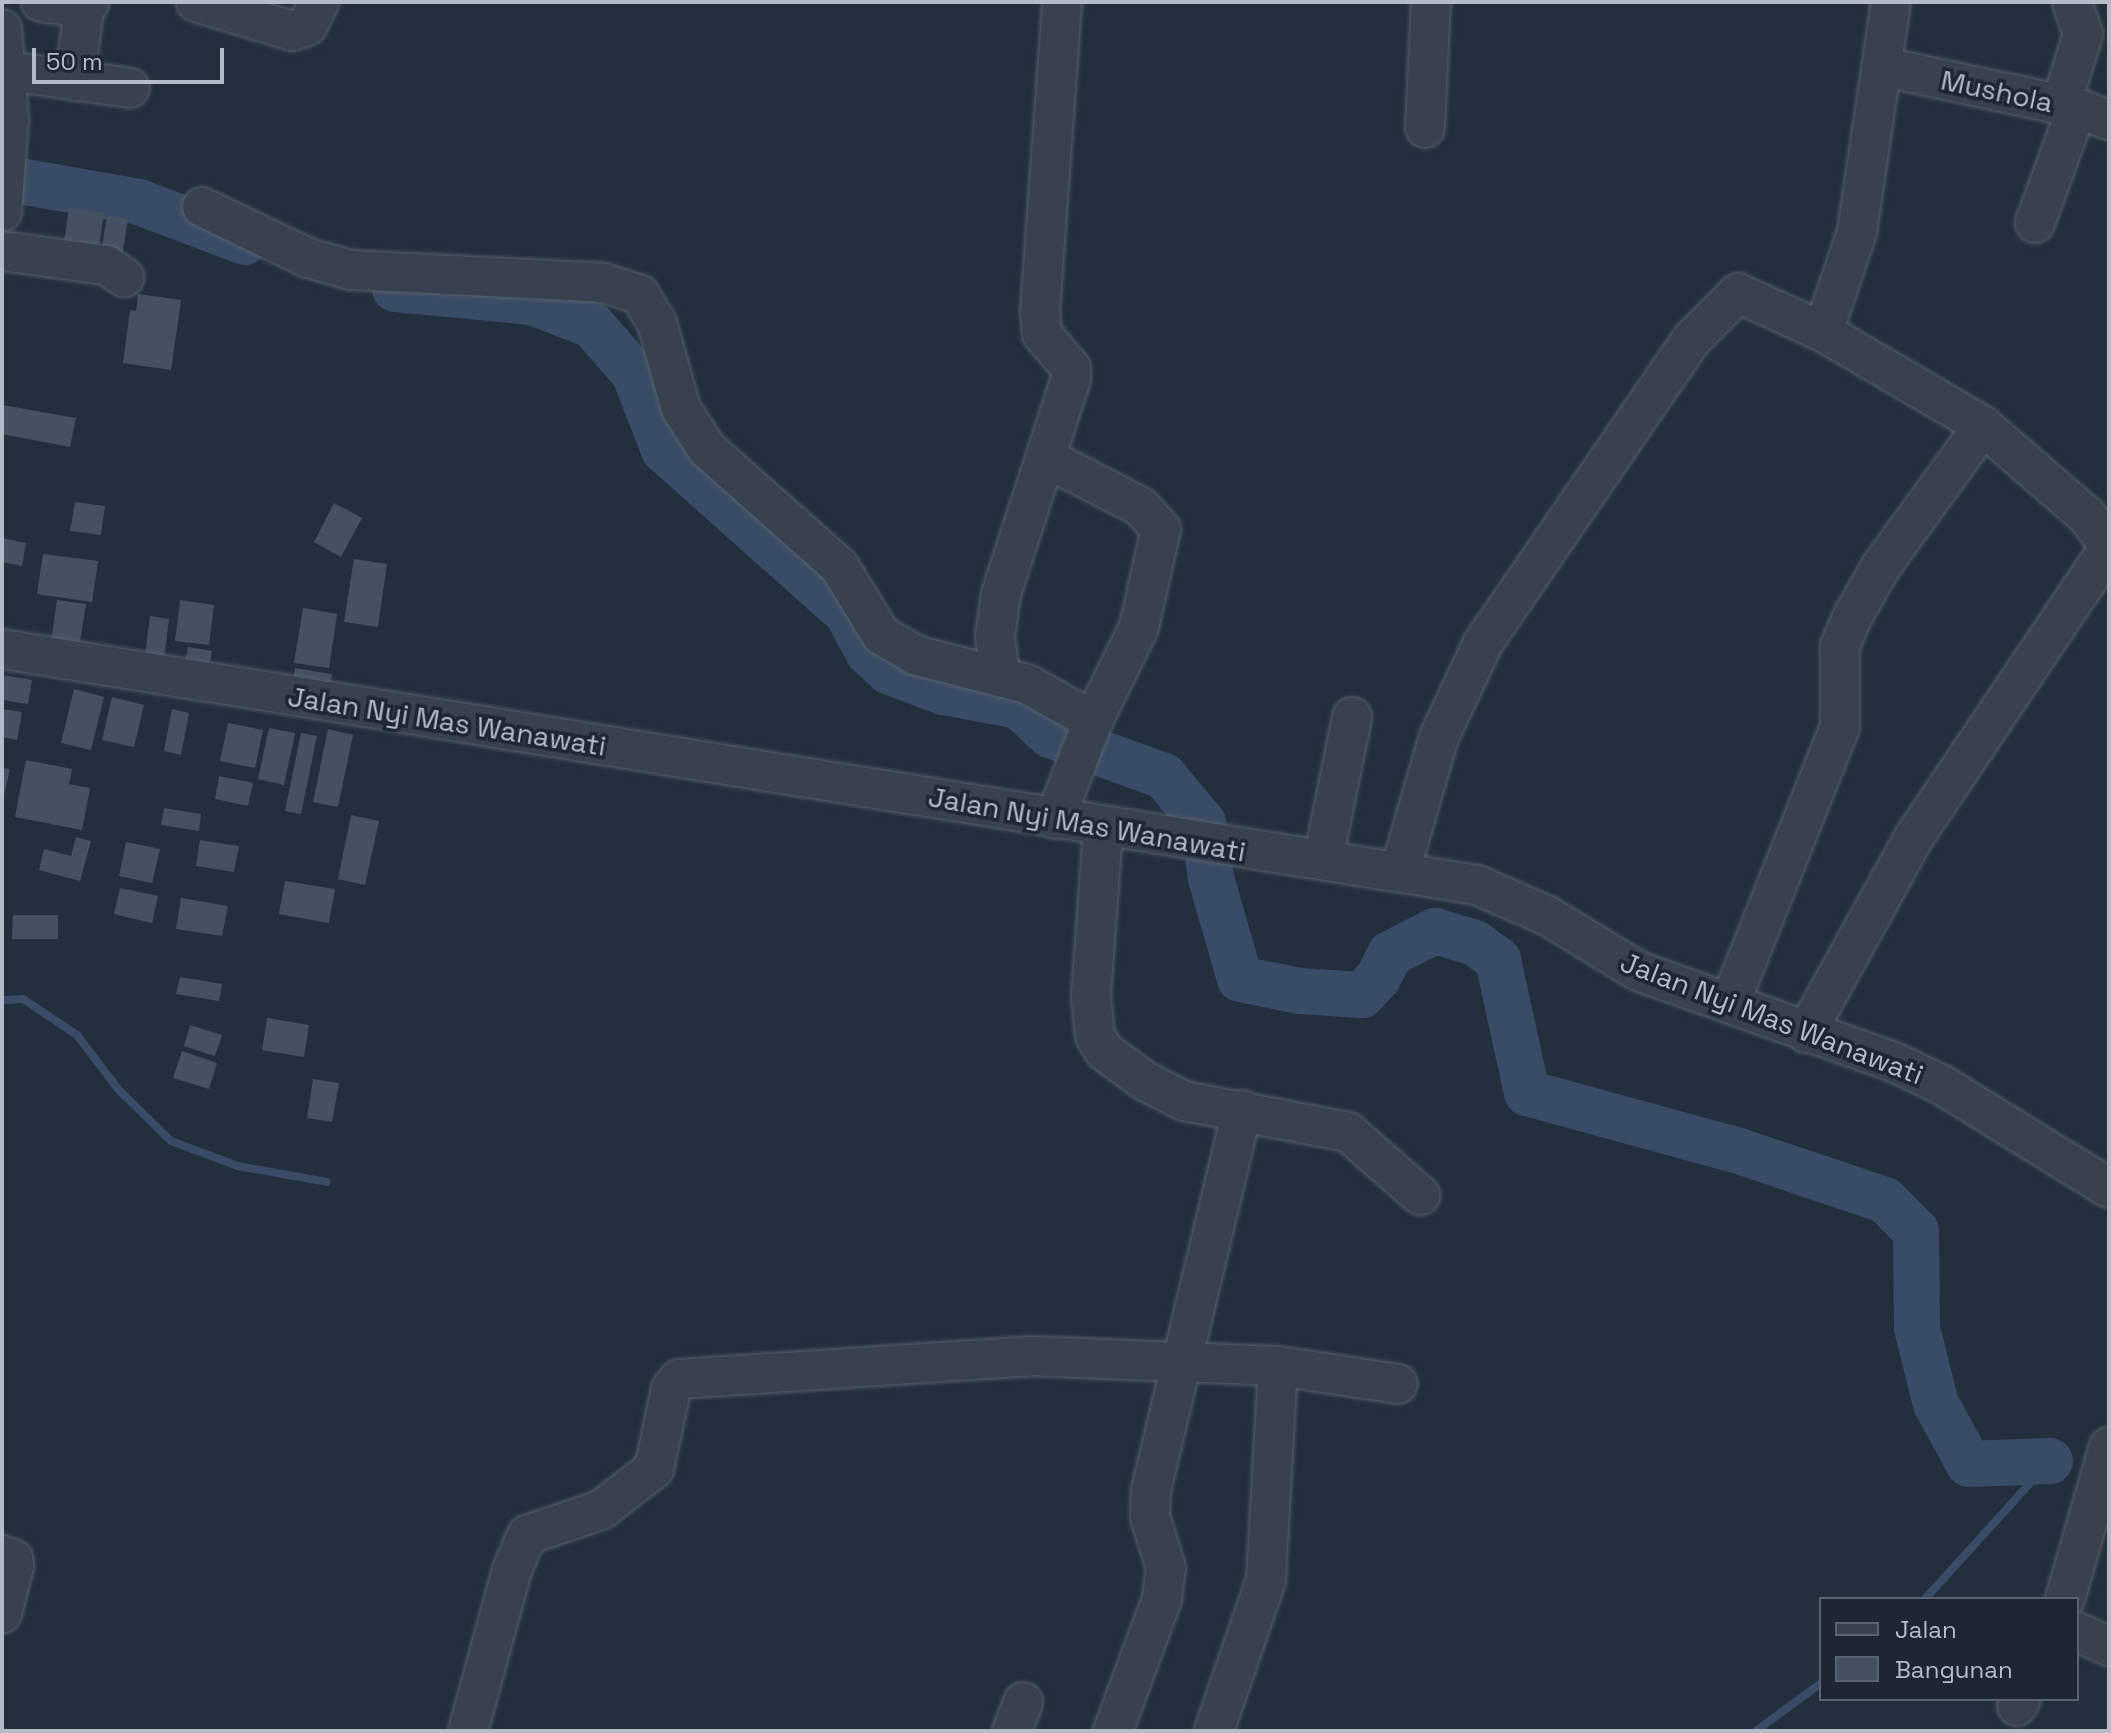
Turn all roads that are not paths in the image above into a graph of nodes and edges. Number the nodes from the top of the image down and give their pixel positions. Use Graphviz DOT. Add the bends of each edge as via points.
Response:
graph roads {
  1 [pos="41,2"];
  2 [pos="319,2"];
  3 [pos="1062,2"];
  4 [pos="1431,2"];
  5 [pos="1891,2"];
  6 [pos="2072,2"];
  7 [pos="88,3"];
  8 [pos="206,4"];
  9 [pos="2,29"];
  10 [pos="1884,67"];
  11 [pos="8,71"];
  12 [pos="74,81"];
  13 [pos="130,88"];
  14 [pos="2082,111"];
  15 [pos="1425,128"];
  16 [pos="4,188"];
  17 [pos="202,207"];
  18 [pos="2035,223"];
  19 [pos="2,251"];
  20 [pos="124,277"];
  21 [pos="1823,332"];
  22 [pos="1983,426"];
  23 [pos="1048,459"];
  24 [pos="2109,547"];
  25 [pos="2,649"];
  26 [pos="1000,677"];
  27 [pos="1352,717"];
  28 [pos="1086,738"];
  29 [pos="1055,819"];
  30 [pos="1103,829"];
  31 [pos="1323,860"];
  32 [pos="1400,871"];
  33 [pos="1730,1003"];
  34 [pos="1806,1033"];
  35 [pos="1212,1106"];
  36 [pos="2109,1188"];
  37 [pos="1420,1195"];
  38 [pos="1178,1365"];
  39 [pos="1278,1366"];
  40 [pos="1398,1384"];
  41 [pos="2109,1447"];
  42 [pos="2,1555"];
  43 [pos="2066,1597"];
  44 [pos="2,1613"];
  45 [pos="2079,1633"];
  46 [pos="2109,1646"];
  47 [pos="468,1731"];
  48 [pos="1113,1731"];
  49 [pos="1214,1731"];
  1 -- 7 [label="street"];
  2 -- 8 [label="street" via="307,26 292,31"];
  3 -- 23 [label="street" via="1040,311 1042,334 1071,368 1071,379"];
  4 -- 15 [label="street"];
  5 -- 10 [label="street"];
  6 -- 14 [label="street" via="2083,34"];
  7 -- 12 [label="street"];
  9 -- 11 [label="street"];
  10 -- 14 [label="street, Mushola"];
  10 -- 21 [label="street" via="1857,232"];
  11 -- 12 [label="street"];
  11 -- 16 [label="street"];
  12 -- 13 [label="street"];
  14 -- 18 [label="street"];
  17 -- 26 [label="street" via="308,258 351,270 604,283 640,295 657,323 681,409 707,449 839,566 881,635 915,655"];
  19 -- 20 [label="street" via="106,265"];
  21 -- 22 [label="street"];
  21 -- 32 [label="street" via="1738,293 1692,339 1462,680 1415,810"];
  22 -- 24 [label="street" via="2087,516"];
  22 -- 33 [label="street" via="1880,568 1853,616 1840,646 1840,727"];
  23 -- 26 [label="street" via="1001,594 995,636"];
  23 -- 28 [label="street" via="1141,507 1161,529 1139,627"];
  24 -- 34 [label="street" via="1914,837"];
  25 -- 29 [label="street, Jalan Nyi Mas Wanawati"];
  26 -- 28 [label="street" via="1048,694"];
  27 -- 31 [label="street"];
  28 -- 29 [label="street"];
  29 -- 30 [label="street, Jalan Nyi Mas Wanawati"];
  30 -- 31 [label="street, Jalan Nyi Mas Wanawati"];
  30 -- 35 [label="street" via="1091,950 1095,1036 1124,1066"];
  31 -- 32 [label="street, Jalan Nyi Mas Wanawati"];
  32 -- 33 [label="street, Jalan Nyi Mas Wanawati" via="1504,894 1638,971"];
  33 -- 34 [label="street, Jalan Nyi Mas Wanawati"];
  34 -- 36 [label="street, Jalan Nyi Mas Wanawati" via="1942,1085"];
  35 -- 37 [label="street" via="1348,1132"];
  35 -- 38 [label="street"];
  38 -- 39 [label="street"];
  38 -- 47 [label="street" via="972,1357 679,1379 671,1389 654,1469 601,1510 527,1535 512,1570"];
  38 -- 48 [label="street" via="1151,1490 1150,1517 1166,1568 1162,1599"];
  39 -- 40 [label="street"];
  39 -- 49 [label="street" via="1266,1580"];
  41 -- 43 [label="street"];
  42 -- 44 [label="street" via="13,1559 14,1566"];
  45 -- 46 [label="street"];
}
